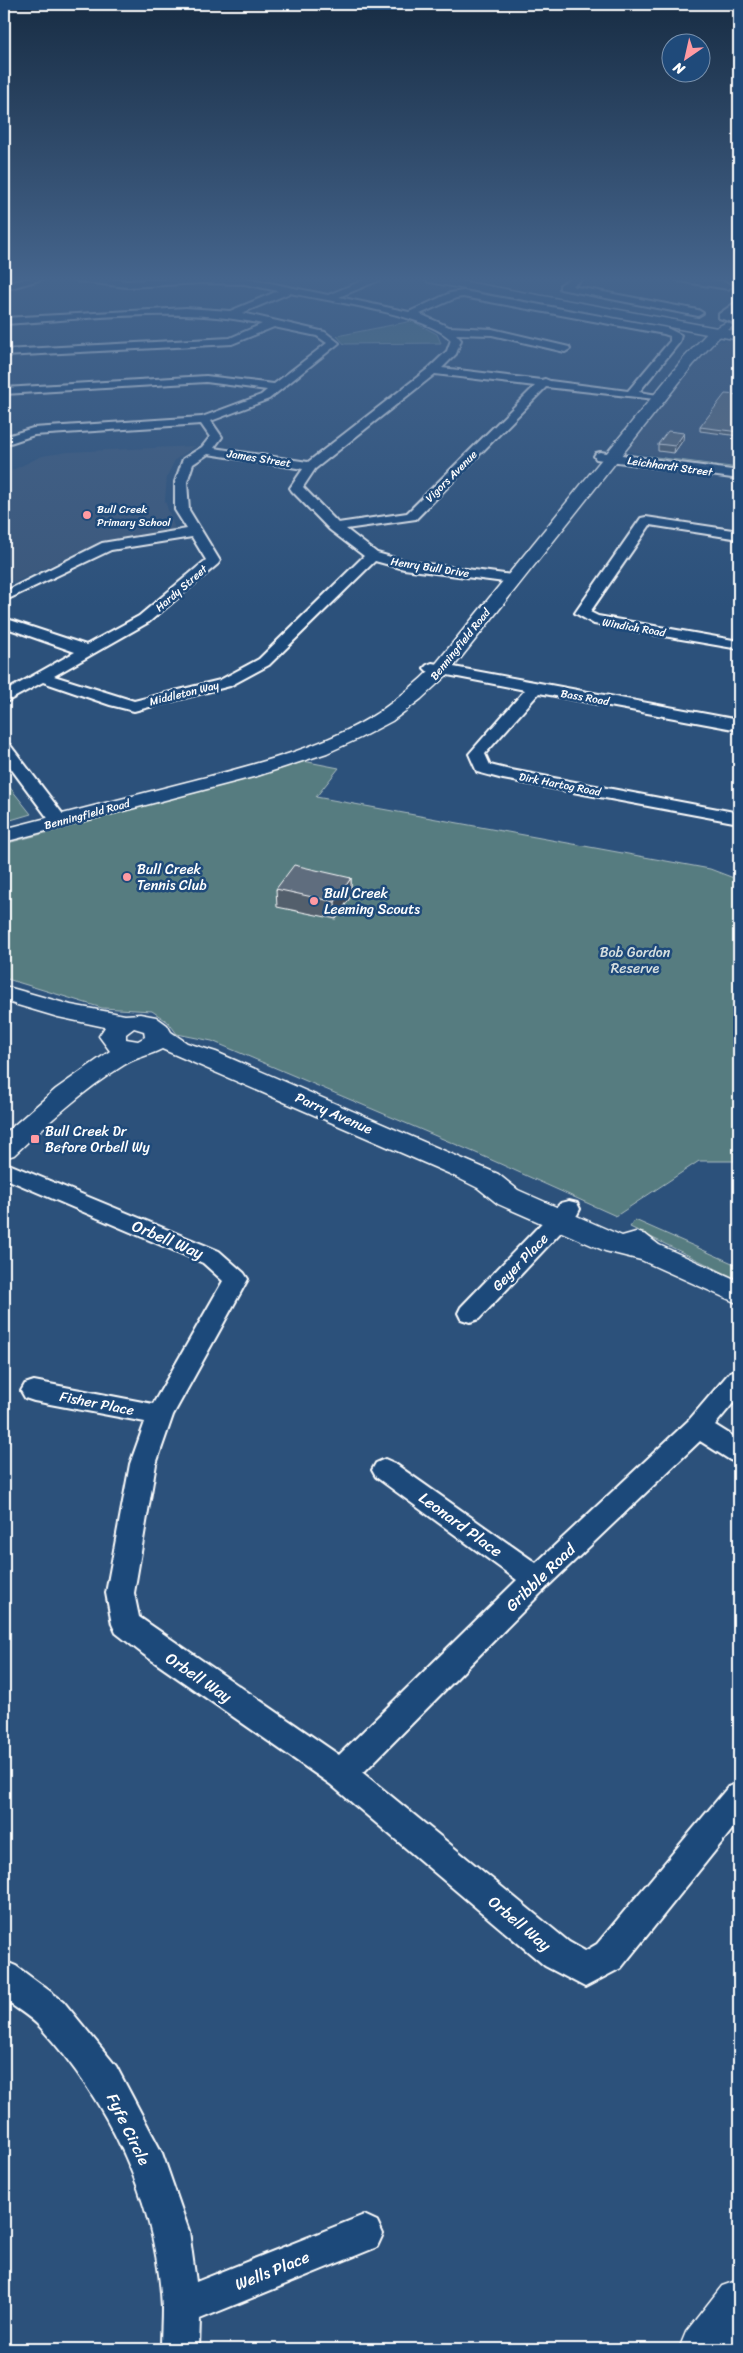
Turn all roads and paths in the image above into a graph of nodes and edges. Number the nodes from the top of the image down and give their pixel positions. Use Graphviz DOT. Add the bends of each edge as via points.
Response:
graph roads {
  1 [pos="54,388"];
  2 [pos="276,388"];
  3 [pos="410,388"];
  4 [pos="539,388"];
  5 [pos="587,388"];
  6 [pos="636,388"];
  7 [pos="661,388"];
  8 [pos="664,388"];
  9 [pos="4,391"];
  10 [pos="631,394"];
  11 [pos="655,397"];
  12 [pos="204,420"];
  13 [pos="4,441"];
  14 [pos="206,450"];
  15 [pos="605,457"];
  16 [pos="311,466"];
  17 [pos="739,475"];
  18 [pos="335,527"];
  19 [pos="196,532"];
  20 [pos="739,535"];
  21 [pos="372,556"];
  22 [pos="507,578"];
  23 [pos="4,597"];
  24 [pos="4,622"];
  25 [pos="739,645"];
  26 [pos="88,651"];
  27 [pos="436,669"];
  28 [pos="42,677"];
  29 [pos="536,688"];
  30 [pos="4,698"];
  31 [pos="739,725"];
  32 [pos="4,748"];
  33 [pos="56,818"];
  34 [pos="739,818"];
  35 [pos="4,828"];
  36 [pos="4,836"];
  37 [pos="4,993"];
  38 [pos="134,1043"];
  39 [pos="4,1149"];
  40 [pos="4,1169"];
  41 [pos="564,1214"];
  42 [pos="739,1293"];
  43 [pos="470,1314"];
  44 [pos="739,1379"];
  45 [pos="34,1391"];
  46 [pos="160,1415"];
  47 [pos="698,1427"];
  48 [pos="739,1453"];
  49 [pos="385,1470"];
  50 [pos="537,1579"];
  51 [pos="341,1774"];
  52 [pos="739,1797"];
  53 [pos="4,1978"];
  54 [pos="364,2234"];
  55 [pos="739,2303"];
  56 [pos="181,2307"];
  57 [pos="180,2349"];
  58 [pos="703,2349"];
  1 -- 9 [label="street"];
  2 -- 12 [label="street" via="265,397"];
  3 -- 16 [label="street, Henry Bull Drive"];
  4 -- 18 [label="street, Vigors Avenue" via="410,516"];
  5 -- 10 [label="street"];
  6 -- 10 [label="street"];
  7 -- 11 [label="main road, Benningfield Road"];
  8 -- 11 [label="main road, Benningfield Road"];
  10 -- 11 [label="street"];
  11 -- 15 [label="main road, Benningfield Road"];
  12 -- 13 [label="street" via="33,432"];
  12 -- 14 [label="street" via="216,437"];
  14 -- 16 [label="street, James Street"];
  14 -- 19 [label="street, Hardy Street" via="187,462 180,482 182,510"];
  15 -- 17 [label="street, Leichhardt Street"];
  15 -- 22 [label="main road, Benningfield Road"];
  16 -- 18 [label="street, Henry Bull Drive" via="296,488"];
  18 -- 21 [label="street, Henry Bull Drive"];
  19 -- 23 [label="street" via="107,546"];
  19 -- 26 [label="street, Hardy Street" via="213,561 144,619"];
  20 -- 25 [label="street, Windich Road" via="646,521 582,613 594,620"];
  21 -- 22 [label="street, Henry Bull Drive" via="404,565"];
  21 -- 28 [label="street, Middleton Way" via="264,662 225,683 134,706"];
  22 -- 27 [label="main road, Benningfield Road"];
  24 -- 26 [label="street"];
  26 -- 28 [label="street, Hardy Street"];
  27 -- 29 [label="street, Bass Road"];
  27 -- 33 [label="main road, Benningfield Road" via="424,688 386,716 320,748 268,767"];
  28 -- 30 [label="street, Hardy Street"];
  29 -- 31 [label="street, Bass Road"];
  29 -- 34 [label="street, Dirk Hartog Road" via="477,754 483,768"];
  32 -- 33 [label="street"];
  33 -- 35 [label="main road, Benningfield Road"];
  33 -- 36 [label="main road, Benningfield Road"];
  37 -- 38 [label="main road, Parry Avenue" via="67,1012"];
  38 -- 39 [label="main road" via="44,1113"];
  38 -- 41 [label="main road, Parry Avenue" via="207,1058 488,1182 508,1197"];
  40 -- 46 [label="street, Orbell Way" via="211,1257 236,1279"];
  41 -- 42 [label="main road, Parry Avenue" via="615,1244 649,1252"];
  41 -- 43 [label="street, Geyer Place"];
  44 -- 47 [label="street, Gribble Road"];
  45 -- 46 [label="street, Fisher Place"];
  46 -- 51 [label="street, Orbell Way" via="143,1464 120,1593 126,1624 153,1646"];
  47 -- 48 [label="street"];
  47 -- 50 [label="street, Gribble Road"];
  49 -- 50 [label="street, Leonard Place"];
  50 -- 51 [label="street, Gribble Road"];
  51 -- 52 [label="street, Orbell Way" via="557,1954 585,1970 609,1956"];
  53 -- 56 [label="street, Fyfe Circle" via="51,2013 104,2078 144,2153 170,2231"];
  54 -- 56 [label="street, Wells Place"];
  55 -- 58 [label="main road"];
  56 -- 57 [label="street, Fyfe Circle"];
}
